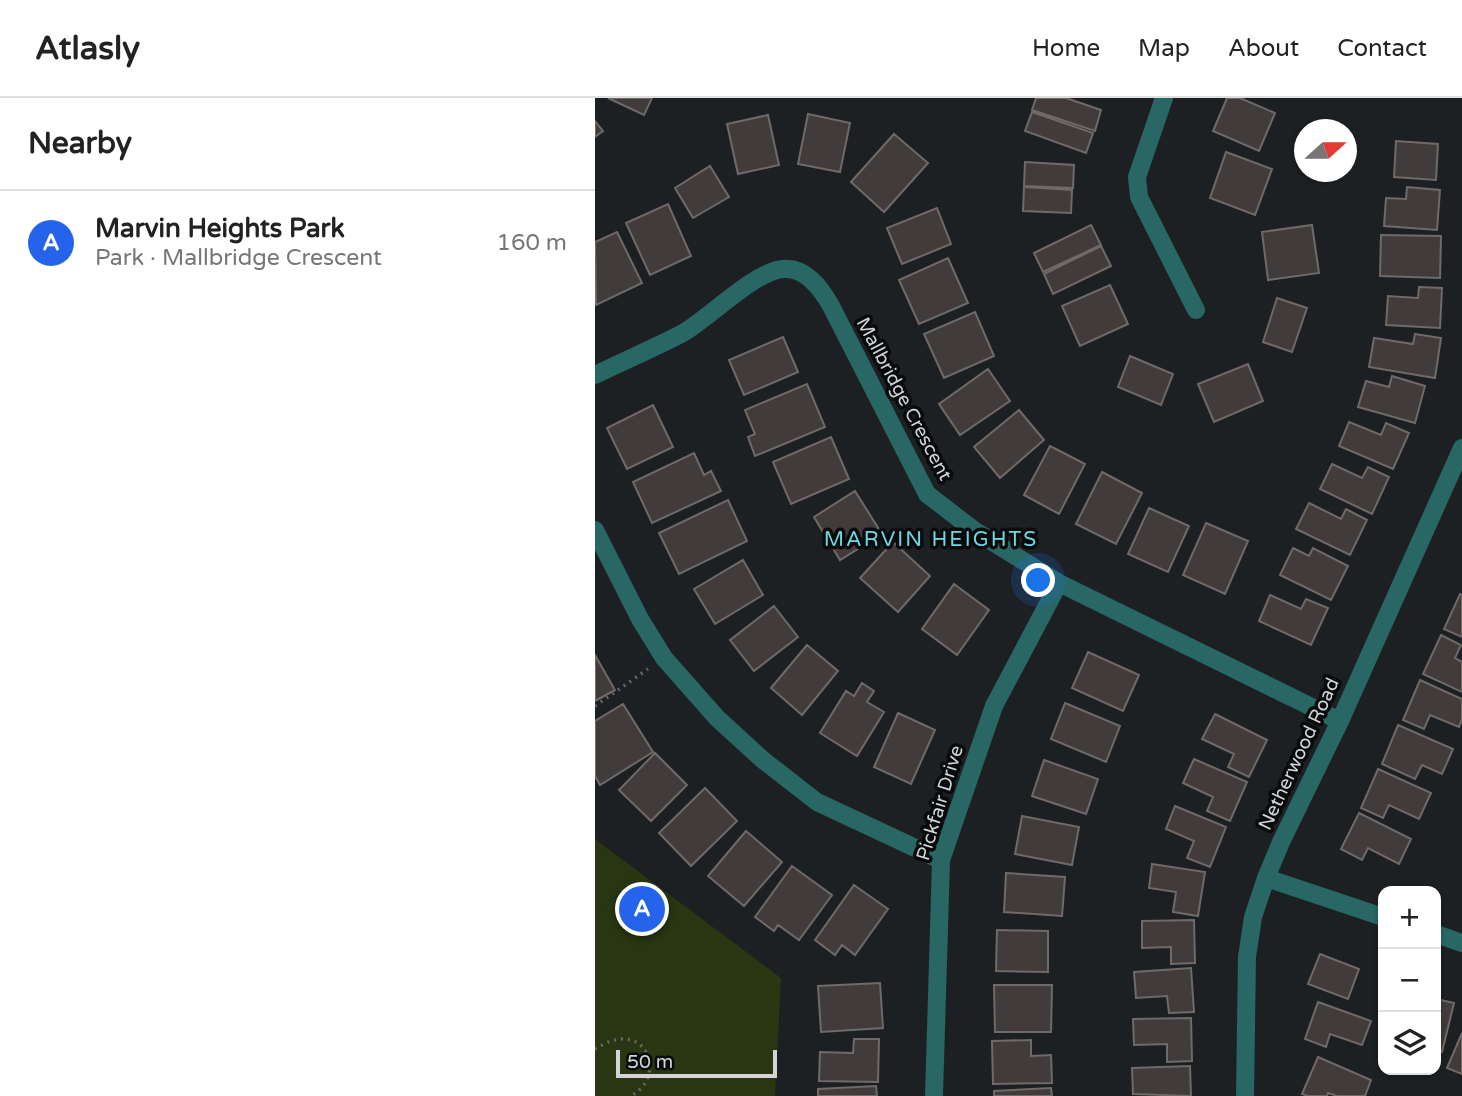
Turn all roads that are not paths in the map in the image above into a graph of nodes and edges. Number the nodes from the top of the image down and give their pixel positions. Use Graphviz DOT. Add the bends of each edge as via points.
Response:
graph roads {
  1 [pos="1164,98"];
  2 [pos="1196,310"];
  3 [pos="595,375"];
  4 [pos="1462,447"];
  5 [pos="595,530"];
  6 [pos="1059,583"];
  7 [pos="1339,721"];
  8 [pos="940,860"];
  9 [pos="1266,878"];
  10 [pos="1378,915"];
  11 [pos="1441,936"];
  12 [pos="1462,943"];
  13 [pos="934,1096"];
  14 [pos="1245,1096"];
  1 -- 2 [label="street" via="1137,177 1139,197"];
  3 -- 6 [label="street, Mallbridge Crescent" via="684,332 762,276 783,268 806,274 831,306 927,494 975,531"];
  4 -- 7 [label="street, Netherwood Road"];
  5 -- 8 [label="street" via="664,658 717,718 817,802"];
  6 -- 7 [label="street, Mallbridge Crescent"];
  6 -- 8 [label="street, Pickfair Drive" via="994,706"];
  7 -- 9 [label="street, Netherwood Road"];
  8 -- 13 [label="street, Pickfair Drive"];
  9 -- 10 [label="street"];
  9 -- 14 [label="street, Netherwood Road" via="1253,917 1247,957"];
  11 -- 12 [label="street"];
}
